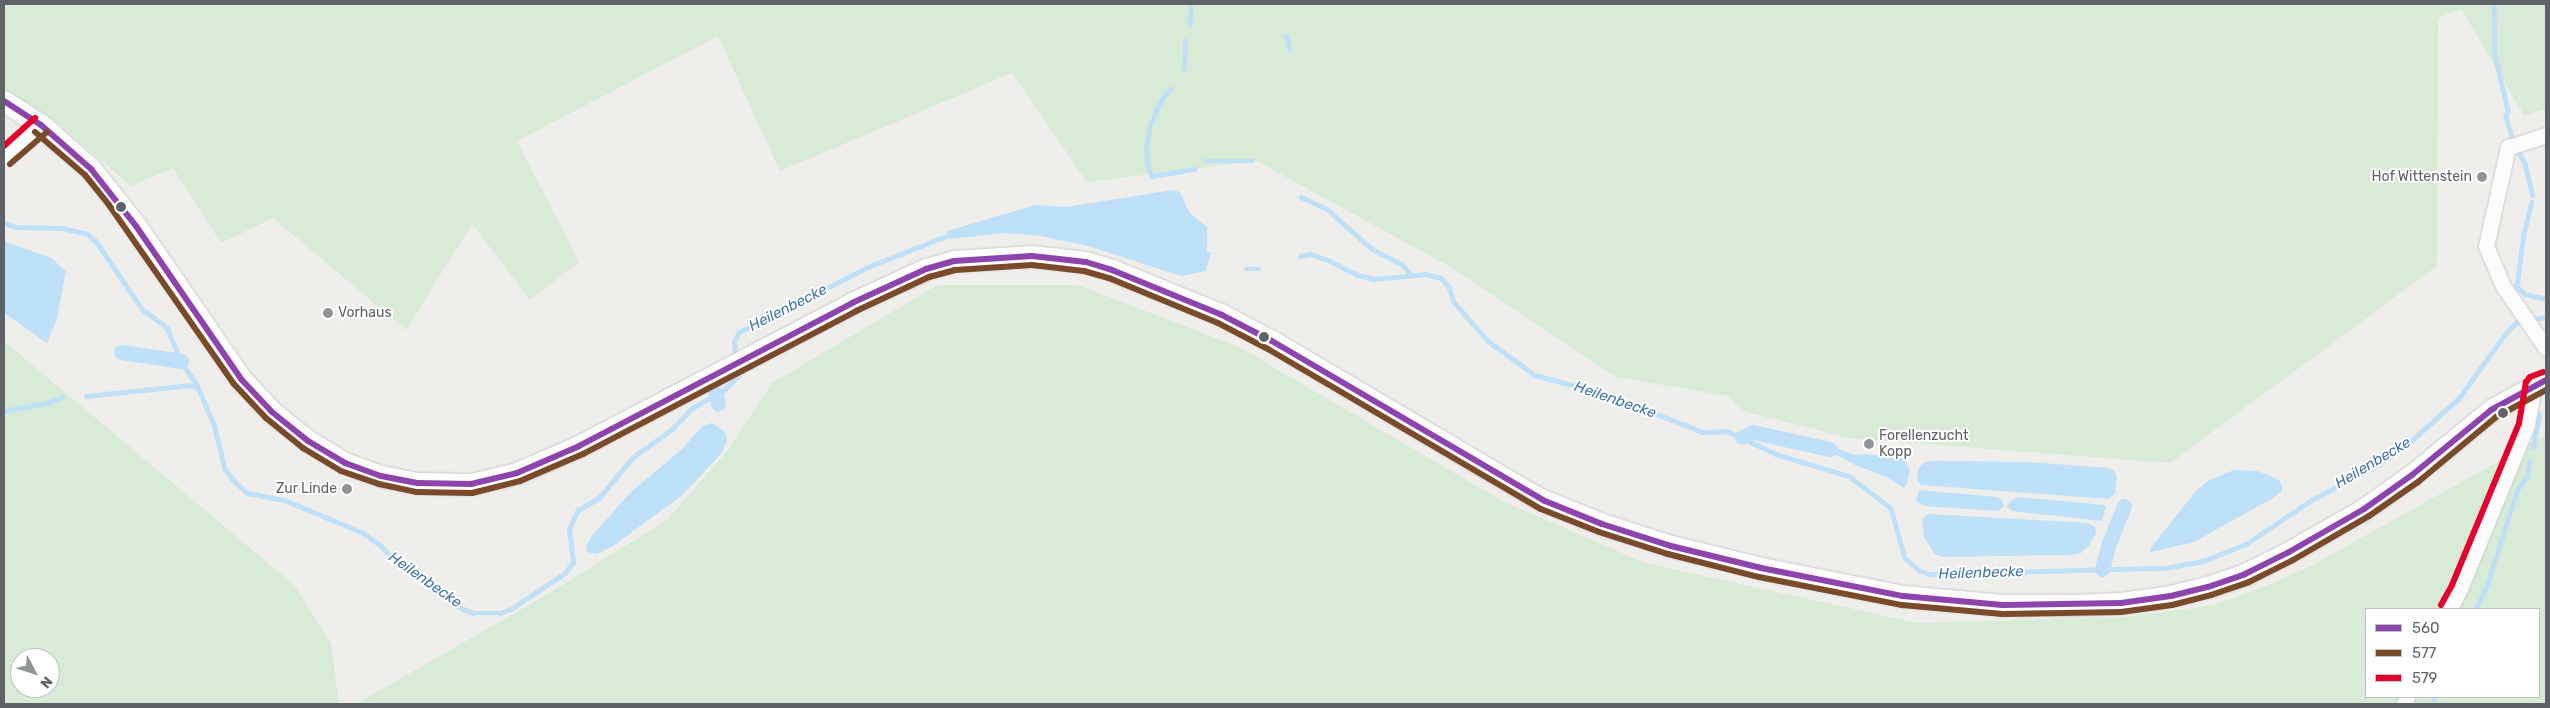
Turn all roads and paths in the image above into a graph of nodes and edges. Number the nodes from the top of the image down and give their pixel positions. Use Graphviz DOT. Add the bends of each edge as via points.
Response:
graph roads {
  1 [pos="4,101"];
  2 [pos="40,125"];
  3 [pos="2546,135"];
  4 [pos="4,157"];
  5 [pos="2546,348"];
  6 [pos="2540,383"];
  7 [pos="2450,608"];
  1 -- 2 [label="main road"];
  2 -- 4 [label="street"];
  2 -- 6 [label="main road" via="92,169 209,335 256,396 284,423 332,457 364,471 400,480 444,485 501,479 579,446 889,285 926,269 954,260 1032,256 1086,262 1151,284 1222,315 1522,489 1602,524 1671,546 1903,596 2003,604 2121,603 2208,587 2245,574 2364,509 2412,475 2491,410"];
  3 -- 5 [label="street" via="2508,147 2486,246 2503,286"];
  6 -- 7 [label="street" via="2527,425"];
}
